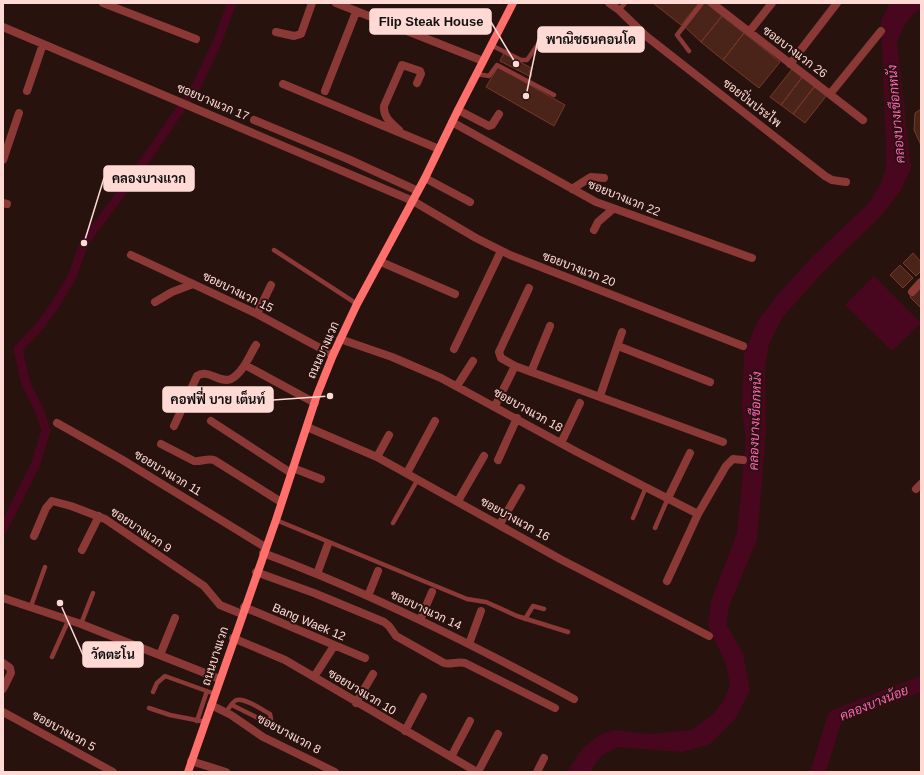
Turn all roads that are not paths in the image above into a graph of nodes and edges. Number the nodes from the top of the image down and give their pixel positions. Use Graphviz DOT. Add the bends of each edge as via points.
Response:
graph roads {
  1 [pos="104,3"];
  2 [pos="312,3"];
  3 [pos="336,3"];
  4 [pos="513,3"];
  5 [pos="609,3"];
  6 [pos="625,3"];
  7 [pos="702,3"];
  8 [pos="712,3"];
  9 [pos="772,3"];
  10 [pos="837,3"];
  11 [pos="619,10"];
  12 [pos="356,12"];
  13 [pos="3,27"];
  14 [pos="548,30"];
  15 [pos="881,31"];
  16 [pos="276,32"];
  17 [pos="749,32"];
  18 [pos="196,39"];
  19 [pos="43,44"];
  20 [pos="491,44"];
  21 [pos="689,51"];
  22 [pos="483,61"];
  23 [pos="790,64"];
  24 [pos="477,74"];
  25 [pos="417,83"];
  26 [pos="283,84"];
  27 [pos="27,91"];
  28 [pos="325,92"];
  29 [pos="830,94"];
  30 [pos="554,95"];
  31 [pos="458,110"];
  32 [pos="19,112"];
  33 [pos="498,114"];
  34 [pos="254,120"];
  35 [pos="863,120"];
  36 [pos="452,122"];
  37 [pos="404,133"];
  38 [pos="440,148"];
  39 [pos="3,160"];
  40 [pos="426,178"];
  41 [pos="604,178"];
  42 [pos="846,182"];
  43 [pos="572,189"];
  44 [pos="418,191"];
  45 [pos="413,201"];
  46 [pos="470,202"];
  47 [pos="613,209"];
  48 [pos="594,230"];
  49 [pos="274,250"];
  50 [pos="501,251"];
  51 [pos="131,255"];
  52 [pos="752,258"];
  53 [pos="381,262"];
  54 [pos="921,282"];
  55 [pos="193,284"];
  56 [pos="270,285"];
  57 [pos="529,288"];
  58 [pos="912,292"];
  59 [pos="455,294"];
  60 [pos="155,302"];
  61 [pos="357,304"];
  62 [pos="257,314"];
  63 [pos="550,326"];
  64 [pos="622,332"];
  65 [pos="340,339"];
  66 [pos="256,345"];
  67 [pos="618,346"];
  68 [pos="743,346"];
  69 [pos="454,349"];
  70 [pos="333,355"];
  71 [pos="473,362"];
  72 [pos="245,365"];
  73 [pos="515,366"];
  74 [pos="531,372"];
  75 [pos="710,382"];
  76 [pos="458,386"];
  77 [pos="600,396"];
  78 [pos="580,402"];
  79 [pos="315,403"];
  80 [pos="495,406"];
  81 [pos="517,418"];
  82 [pos="211,421"];
  83 [pos="435,421"];
  84 [pos="57,423"];
  85 [pos="174,426"];
  86 [pos="307,427"];
  87 [pos="389,435"];
  88 [pos="723,442"];
  89 [pos="561,443"];
  90 [pos="161,444"];
  91 [pos="690,454"];
  92 [pos="484,456"];
  93 [pos="377,457"];
  94 [pos="498,460"];
  95 [pos="743,460"];
  96 [pos="292,470"];
  97 [pos="407,473"];
  98 [pos="321,479"];
  99 [pos="418,479"];
  100 [pos="646,487"];
  101 [pos="521,488"];
  102 [pos="668,498"];
  103 [pos="458,501"];
  104 [pos="281,502"];
  105 [pos="698,514"];
  106 [pos="99,516"];
  107 [pos="633,518"];
  108 [pos="276,520"];
  109 [pos="393,523"];
  110 [pos="500,524"];
  111 [pos="655,528"];
  112 [pos="34,536"];
  113 [pos="328,544"];
  114 [pos="82,550"];
  115 [pos="264,550"];
  116 [pos="45,567"];
  117 [pos="378,571"];
  118 [pos="256,572"];
  119 [pos="317,574"];
  120 [pos="667,581"];
  121 [pos="432,592"];
  122 [pos="93,593"];
  123 [pos="368,596"];
  124 [pos="3,598"];
  125 [pos="31,606"];
  126 [pos="544,609"];
  127 [pos="243,611"];
  128 [pos="481,611"];
  129 [pos="175,618"];
  130 [pos="69,619"];
  131 [pos="525,619"];
  132 [pos="420,620"];
  133 [pos="81,624"];
  134 [pos="568,632"];
  135 [pos="708,636"];
  136 [pos="234,638"];
  137 [pos="469,644"];
  138 [pos="332,649"];
  139 [pos="160,655"];
  140 [pos="52,657"];
  141 [pos="365,658"];
  142 [pos="3,663"];
  143 [pos="373,674"];
  144 [pos="314,677"];
  145 [pos="220,679"];
  146 [pos="3,689"];
  147 [pos="153,692"];
  148 [pos="211,692"];
  149 [pos="423,697"];
  150 [pos="574,699"];
  151 [pos="356,703"];
  152 [pos="211,705"];
  153 [pos="232,705"];
  154 [pos="149,708"];
  155 [pos="555,708"];
  156 [pos="3,712"];
  157 [pos="226,712"];
  158 [pos="470,720"];
  159 [pos="197,721"];
  160 [pos="206,722"];
  161 [pos="405,731"];
  162 [pos="498,734"];
  163 [pos="450,757"];
  164 [pos="544,758"];
  165 [pos="191,761"];
  166 [pos="113,772"];
  167 [pos="188,772"];
  168 [pos="226,772"];
  169 [pos="334,772"];
  170 [pos="477,772"];
  171 [pos="537,772"];
  1 -- 18 [label="street"];
  2 -- 16 [label="street" via="301,34 294,36"];
  3 -- 12 [label="street"];
  4 -- 20 [label="main road, ถนนบางแวก"];
  5 -- 11 [label="street, ซอยปิ่นประไพ"];
  6 -- 11 [label="lane"];
  7 -- 21 [label="lane" via="678,35"];
  8 -- 17 [label="street, ซอยบางแวก 26"];
  9 -- 17 [label="street"];
  10 -- 23 [label="street"];
  11 -- 42 [label="street, ซอยปิ่นประไพ" via="646,36 825,176"];
  12 -- 22 [label="street"];
  12 -- 28 [label="street"];
  13 -- 19 [label="street, ซอยบางแวก 17"];
  14 -- 20 [label="lane" via="527,60 521,60"];
  15 -- 29 [label="street"];
  17 -- 23 [label="street, ซอยบางแวก 26"];
  19 -- 27 [label="street"];
  19 -- 45 [label="street, ซอยบางแวก 17"];
  20 -- 22 [label="main road, ถนนบางแวก"];
  22 -- 24 [label="main road, ถนนบางแวก"];
  23 -- 29 [label="street, ซอยบางแวก 26"];
  24 -- 30 [label="lane" via="489,76 497,65"];
  24 -- 31 [label="main road, ถนนบางแวก"];
  25 -- 37 [label="street" via="420,71 402,65 384,106 386,118"];
  26 -- 37 [label="street"];
  29 -- 35 [label="street, ซอยบางแวก 26"];
  31 -- 33 [label="street" via="489,126"];
  31 -- 36 [label="main road, ถนนบางแวก"];
  32 -- 39 [label="street"];
  34 -- 44 [label="street"];
  36 -- 38 [label="main road, ถนนบางแวก"];
  36 -- 43 [label="street, ซอยบางแวก 22"];
  37 -- 38 [label="street"];
  38 -- 40 [label="main road, ถนนบางแวก"];
  40 -- 44 [label="main road, ถนนบางแวก"];
  40 -- 46 [label="street"];
  41 -- 43 [label="street" via="591,176"];
  43 -- 47 [label="street, ซอยบางแวก 22"];
  44 -- 45 [label="main road, ถนนบางแวก"];
  45 -- 50 [label="street, ซอยบางแวก 20"];
  45 -- 53 [label="main road, ถนนบางแวก"];
  47 -- 48 [label="street" via="598,222"];
  47 -- 52 [label="street, ซอยบางแวก 22"];
  49 -- 61 [label="lane"];
  50 -- 68 [label="street, ซอยบางแวก 20"];
  50 -- 69 [label="street"];
  51 -- 55 [label="street, ซอยบางแวก 15"];
  53 -- 59 [label="street"];
  53 -- 61 [label="main road, ถนนบางแวก"];
  54 -- 58 [label="street"];
  55 -- 60 [label="street"];
  55 -- 62 [label="street, ซอยบางแวก 15"];
  56 -- 62 [label="street"];
  57 -- 73 [label="street" via="499,352 501,358"];
  61 -- 65 [label="main road, ถนนบางแวก"];
  62 -- 70 [label="street, ซอยบางแวก 15"];
  63 -- 74 [label="street"];
  64 -- 67 [label="street"];
  65 -- 70 [label="main road, ถนนบางแวก"];
  65 -- 76 [label="street, ซอยบางแวก 18" via="392,357"];
  66 -- 72 [label="street"];
  67 -- 75 [label="street"];
  67 -- 77 [label="street"];
  70 -- 79 [label="main road, ถนนบางแวก"];
  71 -- 76 [label="street"];
  72 -- 79 [label="street"];
  72 -- 85 [label="street" via="230,379 200,374"];
  73 -- 74 [label="street"];
  73 -- 80 [label="street"];
  74 -- 77 [label="street"];
  76 -- 80 [label="street, ซอยบางแวก 18"];
  77 -- 88 [label="street"];
  78 -- 89 [label="street"];
  79 -- 86 [label="main road, ถนนบางแวก"];
  80 -- 81 [label="street, ซอยบางแวก 18"];
  81 -- 89 [label="street, ซอยบางแวก 18"];
  81 -- 94 [label="street"];
  82 -- 96 [label="street"];
  83 -- 97 [label="street"];
  84 -- 115 [label="street, ซอยบางแวก 11" via="121,459"];
  86 -- 93 [label="street, ซอยบางแวก 16"];
  86 -- 96 [label="main road, ถนนบางแวก"];
  87 -- 93 [label="street"];
  89 -- 100 [label="street, ซอยบางแวก 18"];
  90 -- 104 [label="street" via="194,462 214,460"];
  91 -- 102 [label="street"];
  92 -- 103 [label="street"];
  93 -- 97 [label="street, ซอยบางแวก 16"];
  95 -- 105 [label="street" via="733,459 726,466"];
  96 -- 98 [label="street"];
  96 -- 104 [label="main road, ถนนบางแวก"];
  97 -- 99 [label="street, ซอยบางแวก 16"];
  99 -- 103 [label="street, ซอยบางแวก 16"];
  99 -- 109 [label="lane"];
  100 -- 102 [label="street, ซอยบางแวก 18"];
  100 -- 107 [label="lane"];
  101 -- 110 [label="street"];
  102 -- 105 [label="street, ซอยบางแวก 18"];
  102 -- 111 [label="lane"];
  103 -- 110 [label="street, ซอยบางแวก 16"];
  104 -- 108 [label="main road, ถนนบางแวก"];
  105 -- 120 [label="street"];
  106 -- 112 [label="street, ซอยบางแวก 9" via="52,501 46,508"];
  106 -- 114 [label="street"];
  106 -- 127 [label="street, ซอยบางแวก 9" via="204,586 220,605"];
  108 -- 115 [label="main road, ถนนบางแวก"];
  108 -- 131 [label="lane" via="467,599 486,602"];
  110 -- 135 [label="street, ซอยบางแวก 16"];
  113 -- 119 [label="street"];
  115 -- 118 [label="main road, ถนนบางแวก"];
  115 -- 119 [label="street, ซอยบางแวก 14"];
  116 -- 125 [label="lane"];
  117 -- 123 [label="street"];
  118 -- 127 [label="main road, ถนนบางแวก"];
  118 -- 155 [label="street" via="384,622 396,636 444,663 465,663"];
  119 -- 123 [label="street, ซอยบางแวก 14"];
  121 -- 132 [label="street"];
  122 -- 133 [label="lane"];
  123 -- 132 [label="street, ซอยบางแวก 14"];
  124 -- 125 [label="street"];
  125 -- 130 [label="street"];
  126 -- 131 [label="lane" via="533,606"];
  127 -- 136 [label="main road, ถนนบางแวก"];
  127 -- 141 [label="street, Bang Waek 12"];
  128 -- 137 [label="street"];
  129 -- 139 [label="street"];
  130 -- 133 [label="street"];
  130 -- 140 [label="lane"];
  131 -- 134 [label="lane"];
  132 -- 137 [label="street, ซอยบางแวก 14"];
  133 -- 139 [label="street"];
  136 -- 144 [label="street, ซอยบางแวก 10" via="272,653"];
  136 -- 145 [label="main road, ถนนบางแวก"];
  137 -- 150 [label="street, ซอยบางแวก 14"];
  138 -- 144 [label="street"];
  139 -- 145 [label="street"];
  142 -- 146 [label="street" via="10,668 11,673"];
  143 -- 151 [label="street"];
  144 -- 151 [label="street, ซอยบางแวก 10"];
  145 -- 148 [label="main road, ถนนบางแวก"];
  147 -- 148 [label="lane" via="157,683 165,676"];
  148 -- 152 [label="main road, ถนนบางแวก"];
  148 -- 159 [label="lane"];
  149 -- 161 [label="street"];
  151 -- 161 [label="street, ซอยบางแวก 10"];
  152 -- 157 [label="street, ซอยบางแวก 8"];
  152 -- 160 [label="main road, ถนนบางแวก"];
  153 -- 153 [label="lane" via="264,721 271,719 270,714 244,701 236,700"];
  153 -- 157 [label="lane"];
  154 -- 159 [label="lane"];
  156 -- 166 [label="street, ซอยบางแวก 5"];
  157 -- 169 [label="street, ซอยบางแวก 8" via="263,737"];
  158 -- 163 [label="street"];
  159 -- 160 [label="lane"];
  160 -- 165 [label="main road, ถนนบางแวก"];
  161 -- 163 [label="street, ซอยบางแวก 10"];
  162 -- 170 [label="street"];
  163 -- 170 [label="street, ซอยบางแวก 10"];
  164 -- 171 [label="street"];
  165 -- 167 [label="main road, ถนนบางแวก"];
  165 -- 168 [label="street"];
}
